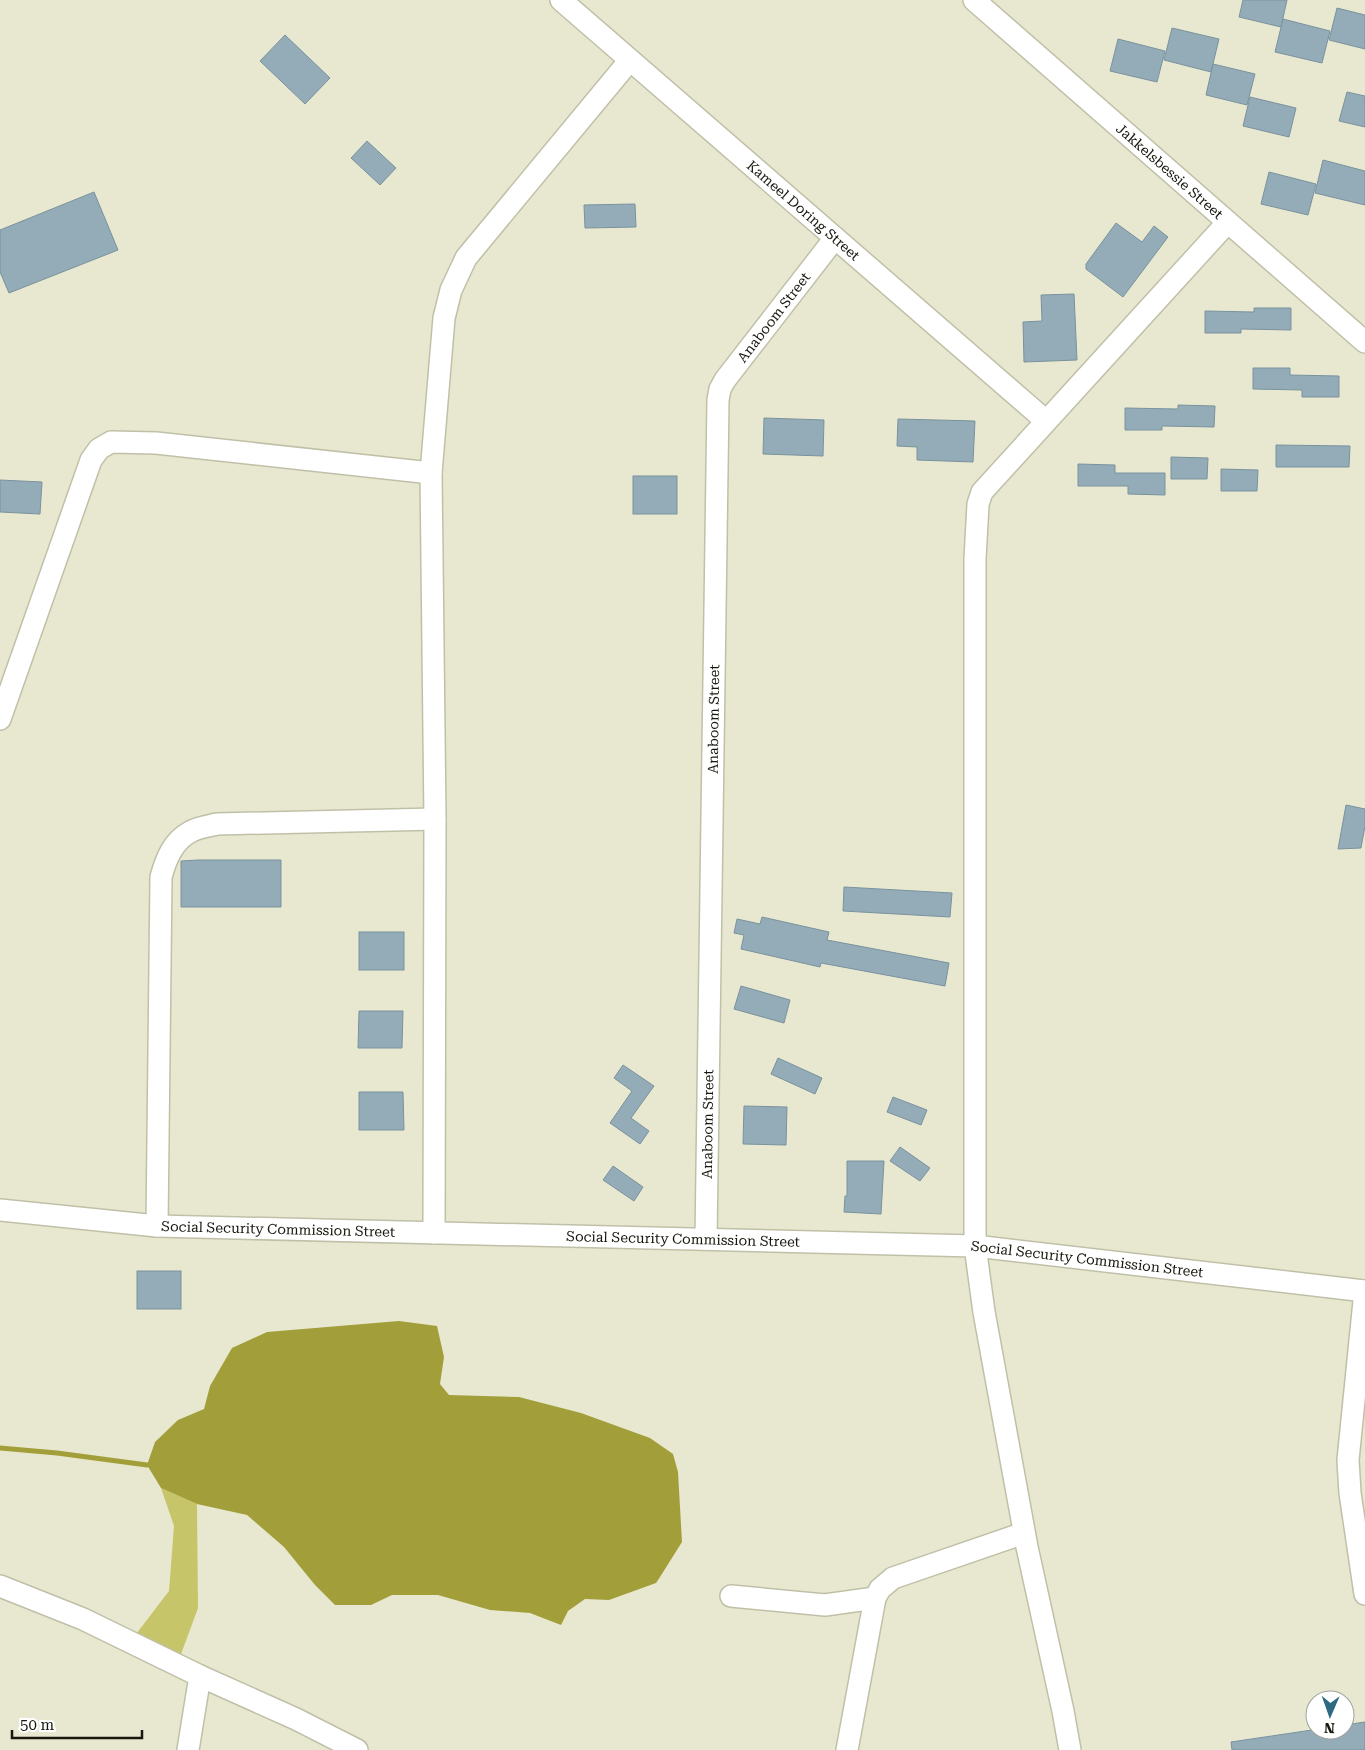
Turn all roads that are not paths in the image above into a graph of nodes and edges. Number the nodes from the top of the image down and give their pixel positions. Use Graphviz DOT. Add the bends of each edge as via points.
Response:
graph roads {
  1 [pos="561,0"];
  2 [pos="974,0"];
  3 [pos="630,60"];
  4 [pos="1227,223"];
  5 [pos="835,238"];
  6 [pos="1365,342"];
  7 [pos="1046,421"];
  8 [pos="431,473"];
  9 [pos="0,719"];
  10 [pos="435,819"];
  11 [pos="0,1210"];
  12 [pos="157,1226"];
  13 [pos="434,1233"];
  14 [pos="706,1238"];
  15 [pos="975,1246"];
  16 [pos="1365,1292"];
  17 [pos="1024,1533"];
  18 [pos="0,1586"];
  19 [pos="1365,1594"];
  20 [pos="731,1596"];
  21 [pos="875,1598"];
  22 [pos="200,1676"];
  23 [pos="188,1750"];
  24 [pos="357,1750"];
  25 [pos="847,1750"];
  26 [pos="1070,1750"];
  1 -- 3 [label="street, Kameel Doring Street"];
  2 -- 4 [label="street, Jakkelsbessie Street"];
  3 -- 5 [label="street, Kameel Doring Street"];
  3 -- 8 [label="street" via="466,258 458,274 444,318"];
  4 -- 6 [label="street, Jakkelsbessie Street"];
  4 -- 7 [label="street"];
  5 -- 7 [label="street, Kameel Doring Street"];
  5 -- 14 [label="street, Anaboom Street" via="725,380 718,400"];
  7 -- 15 [label="street" via="982,492 978,504 975,559"];
  8 -- 9 [label="street" via="165,444 111,442 99,449 91,460"];
  8 -- 10 [label="street"];
  10 -- 12 [label="street" via="217,824 191,831 176,843 166,858 161,877"];
  10 -- 13 [label="street"];
  11 -- 12 [label="street, Social Security Commission Street"];
  12 -- 13 [label="street, Social Security Commission Street"];
  13 -- 14 [label="street, Social Security Commission Street"];
  14 -- 15 [label="street, Social Security Commission Street"];
  15 -- 16 [label="street, Social Security Commission Street"];
  15 -- 17 [label="street"];
  16 -- 19 [label="street" via="1348,1460"];
  17 -- 21 [label="street" via="893,1578"];
  17 -- 26 [label="street"];
  18 -- 22 [label="street" via="83,1619"];
  20 -- 21 [label="street" via="825,1605"];
  21 -- 25 [label="street"];
  22 -- 23 [label="street"];
  22 -- 24 [label="street"];
}
